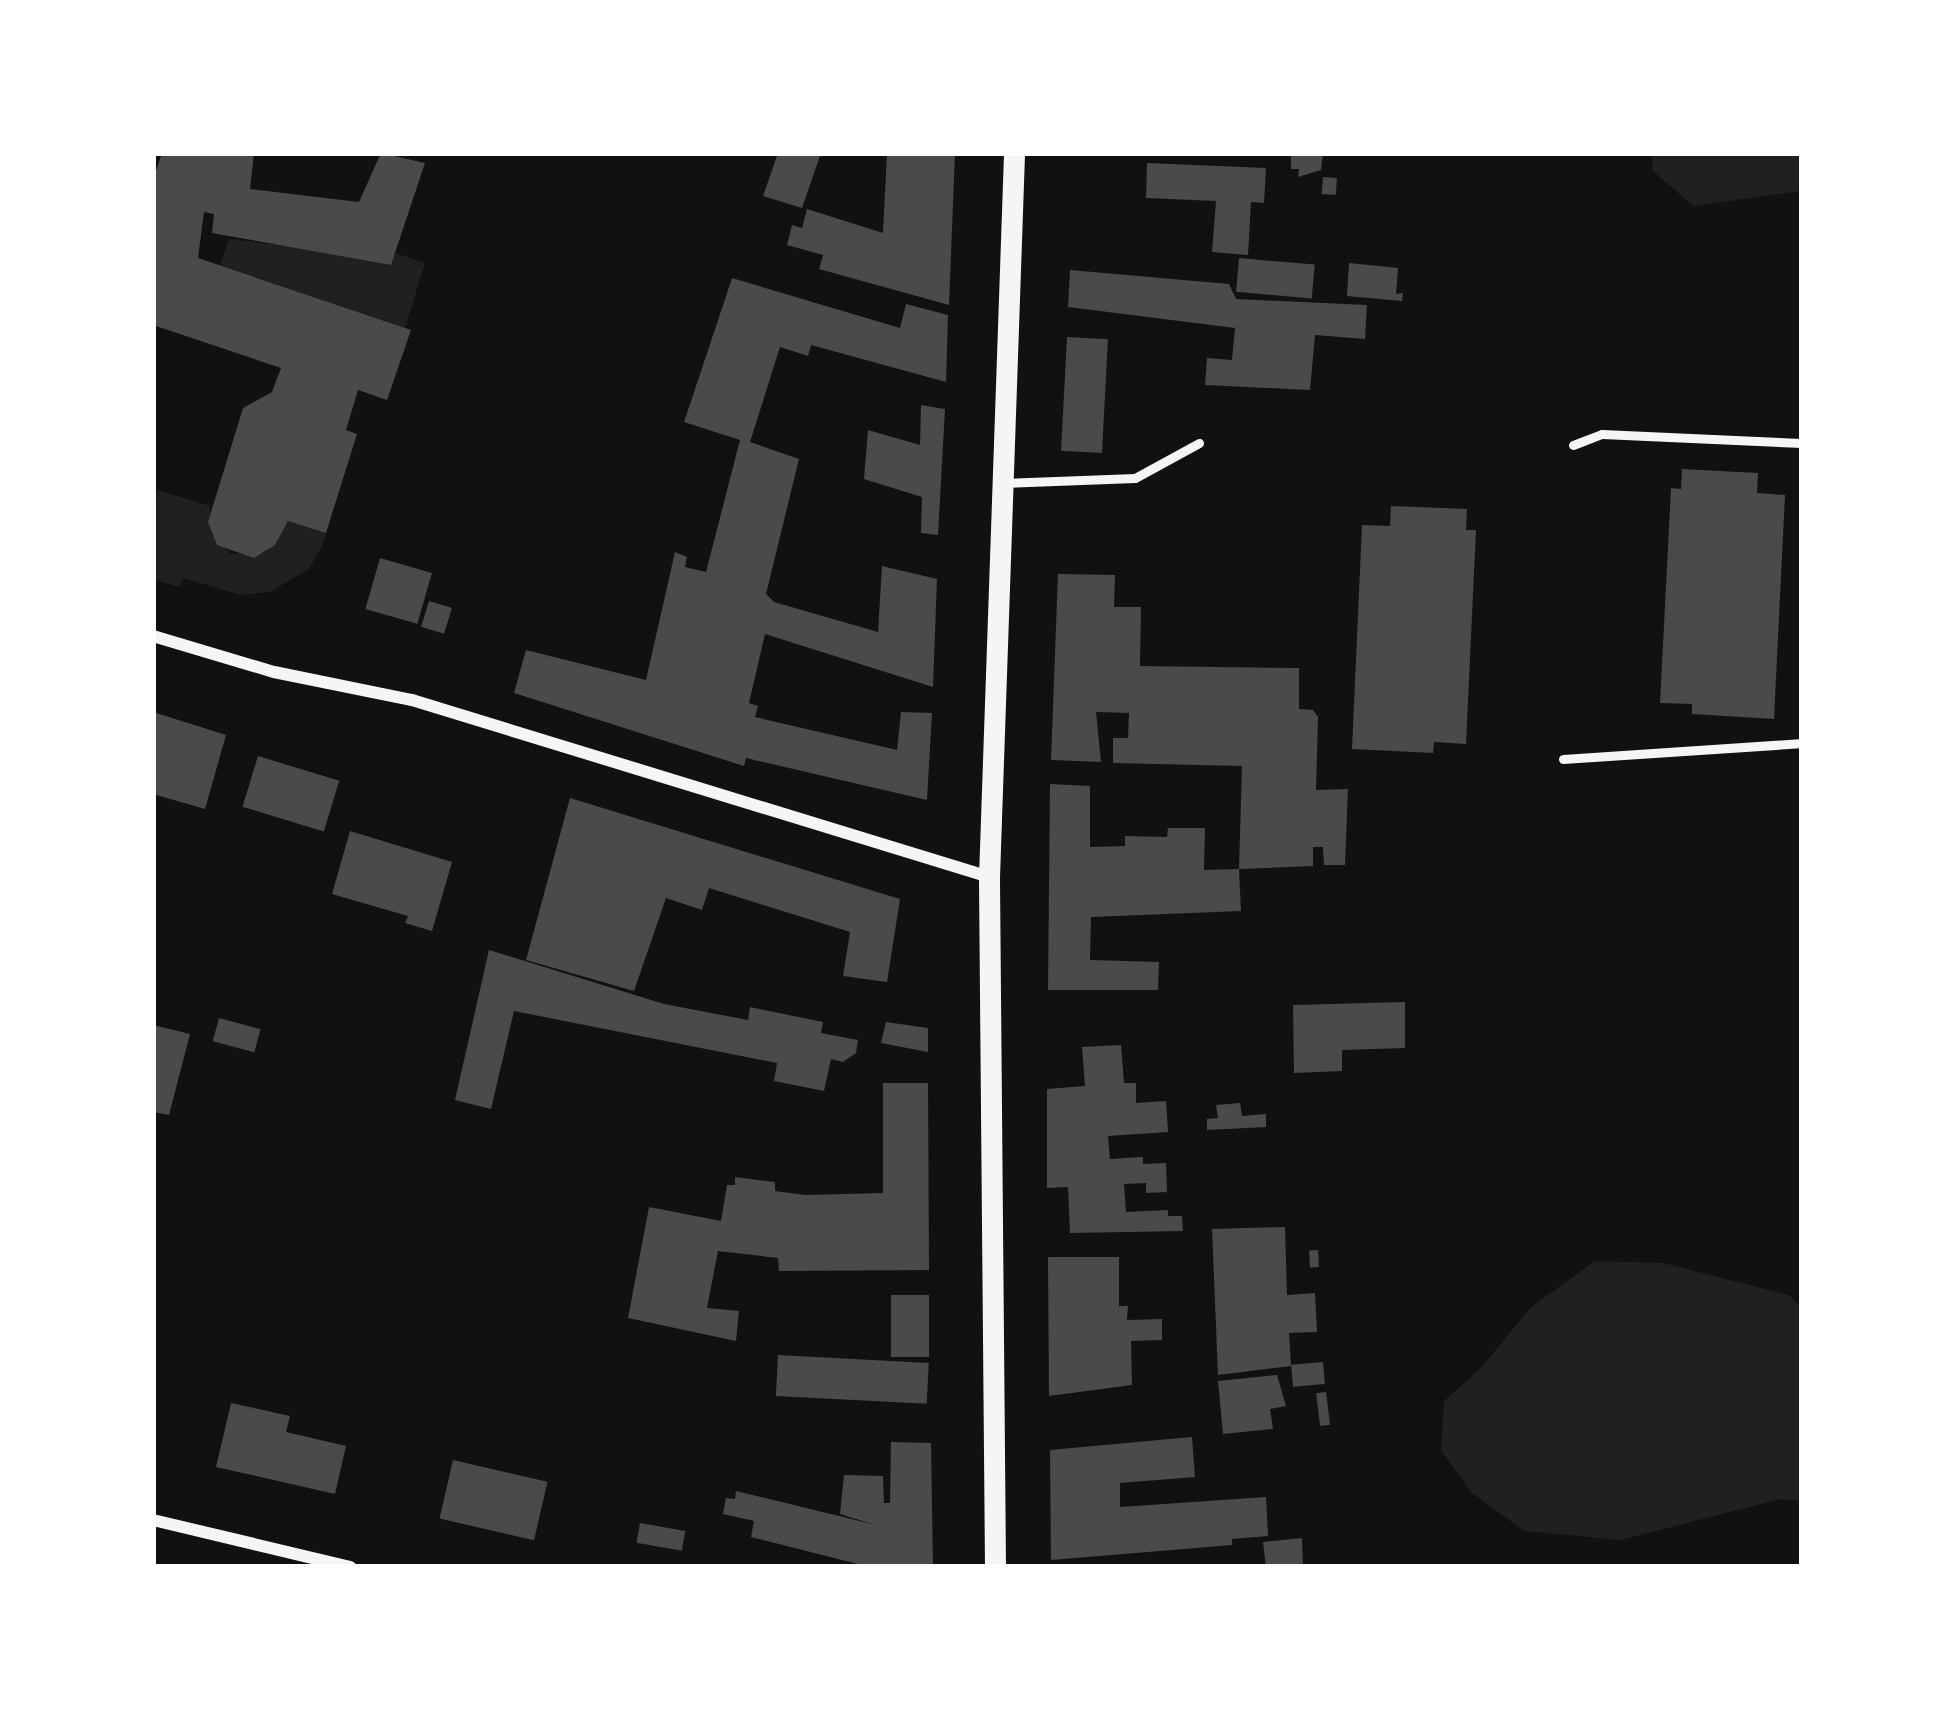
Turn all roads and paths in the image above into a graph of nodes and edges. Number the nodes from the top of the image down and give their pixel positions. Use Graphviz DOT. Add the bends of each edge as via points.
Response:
graph roads {
  1 [pos="1014,153"];
  2 [pos="1198,443"];
  3 [pos="1802,443"];
  4 [pos="1574,446"];
  5 [pos="1002,483"];
  6 [pos="153,636"];
  7 [pos="1802,743"];
  8 [pos="1563,759"];
  9 [pos="989,877"];
  10 [pos="153,1520"];
  11 [pos="350,1567"];
  12 [pos="995,1567"];
  1 -- 5 [label="street"];
  2 -- 5 [label="lane" via="1135,478"];
  3 -- 4 [label="lane" via="1602,434"];
  5 -- 9 [label="street"];
  6 -- 9 [label="street" via="412,700"];
  7 -- 8 [label="lane"];
  9 -- 12 [label="street"];
  10 -- 11 [label="street"];
}
